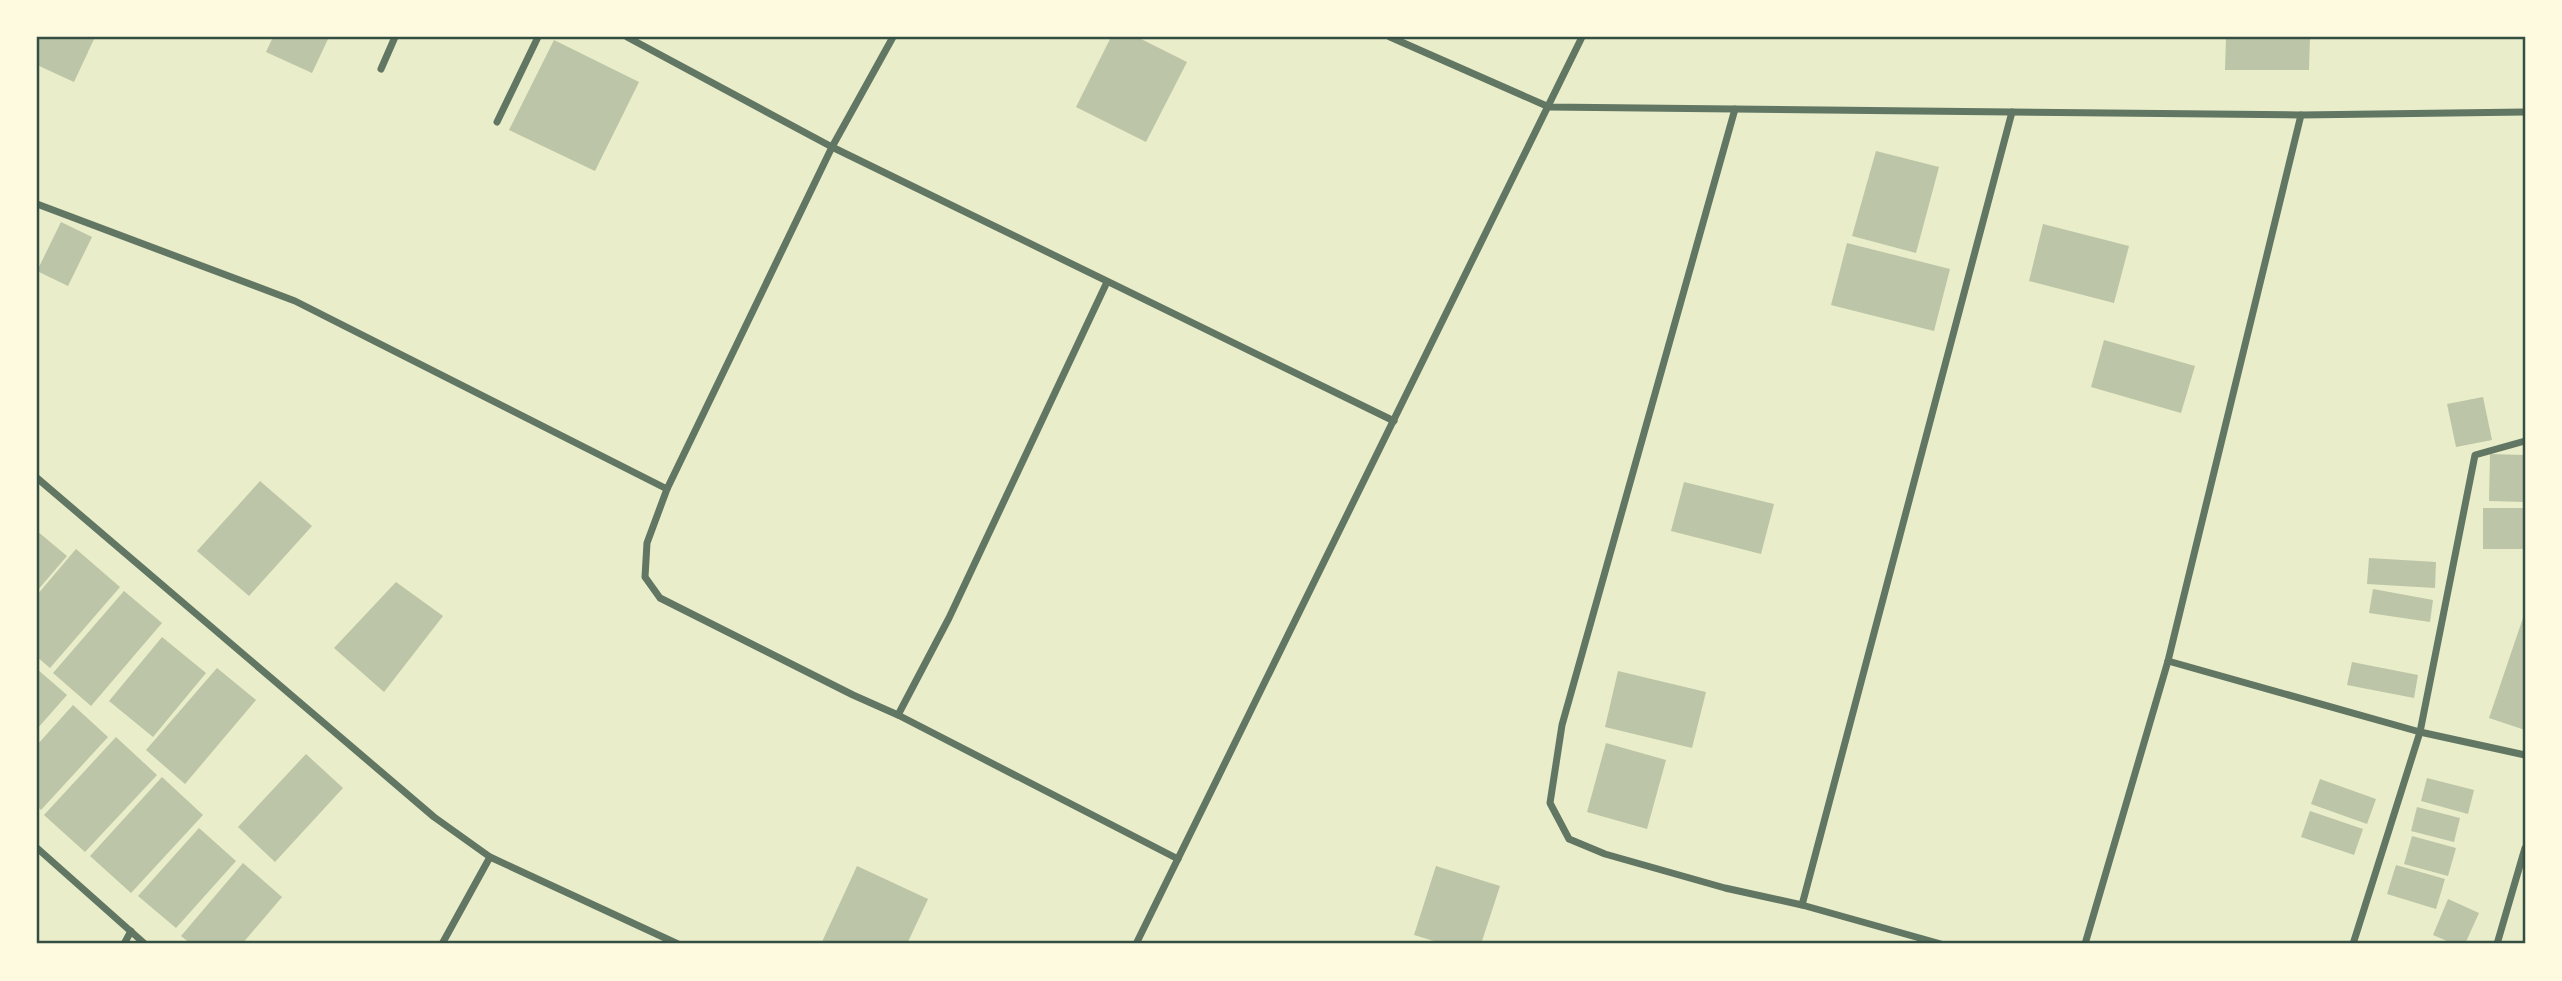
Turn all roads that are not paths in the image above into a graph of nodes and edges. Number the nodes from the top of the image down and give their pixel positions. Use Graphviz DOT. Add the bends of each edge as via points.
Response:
graph roads {
  1 [pos="395,37"];
  2 [pos="538,37"];
  3 [pos="627,37"];
  4 [pos="892,37"];
  5 [pos="1390,37"];
  6 [pos="1582,37"];
  7 [pos="380,69"];
  8 [pos="1549,107"];
  9 [pos="1735,108"];
  10 [pos="2012,112"];
  11 [pos="2525,112"];
  12 [pos="2301,115"];
  13 [pos="497,122"];
  14 [pos="832,147"];
  15 [pos="37,204"];
  16 [pos="1107,282"];
  17 [pos="1394,421"];
  18 [pos="2525,442"];
  19 [pos="37,478"];
  20 [pos="667,489"];
  21 [pos="2168,661"];
  22 [pos="898,715"];
  23 [pos="2420,732"];
  24 [pos="2525,755"];
  25 [pos="37,848"];
  26 [pos="2525,848"];
  27 [pos="490,857"];
  28 [pos="1178,859"];
  29 [pos="1802,905"];
  30 [pos="131,931"];
  31 [pos="124,944"];
  32 [pos="145,944"];
  33 [pos="442,944"];
  34 [pos="678,944"];
  35 [pos="1136,944"];
  36 [pos="1941,944"];
  37 [pos="2085,944"];
  38 [pos="2353,944"];
  39 [pos="2497,944"];
  1 -- 7 [label="street"];
  2 -- 13 [label="street"];
  3 -- 14 [label="street"];
  4 -- 14 [label="street"];
  5 -- 8 [label="street"];
  6 -- 8 [label="street"];
  8 -- 9 [label="street"];
  8 -- 17 [label="street"];
  9 -- 10 [label="street"];
  9 -- 29 [label="street" via="1562,725 1550,803 1569,839 1605,854"];
  10 -- 12 [label="street"];
  10 -- 29 [label="street"];
  11 -- 12 [label="street"];
  12 -- 21 [label="street"];
  14 -- 16 [label="street"];
  14 -- 20 [label="street"];
  15 -- 20 [label="street" via="295,301"];
  16 -- 17 [label="street"];
  16 -- 22 [label="street"];
  17 -- 28 [label="street"];
  18 -- 23 [label="street" via="2475,456"];
  19 -- 27 [label="street" via="434,817"];
  20 -- 22 [label="street" via="647,543 645,577 660,598"];
  21 -- 23 [label="street"];
  21 -- 37 [label="street"];
  22 -- 28 [label="street"];
  23 -- 24 [label="street"];
  23 -- 38 [label="street"];
  25 -- 30 [label="street"];
  26 -- 39 [label="street"];
  27 -- 33 [label="street"];
  27 -- 34 [label="street"];
  28 -- 35 [label="street"];
  29 -- 36 [label="street"];
  30 -- 31 [label="street"];
  30 -- 32 [label="street"];
}
